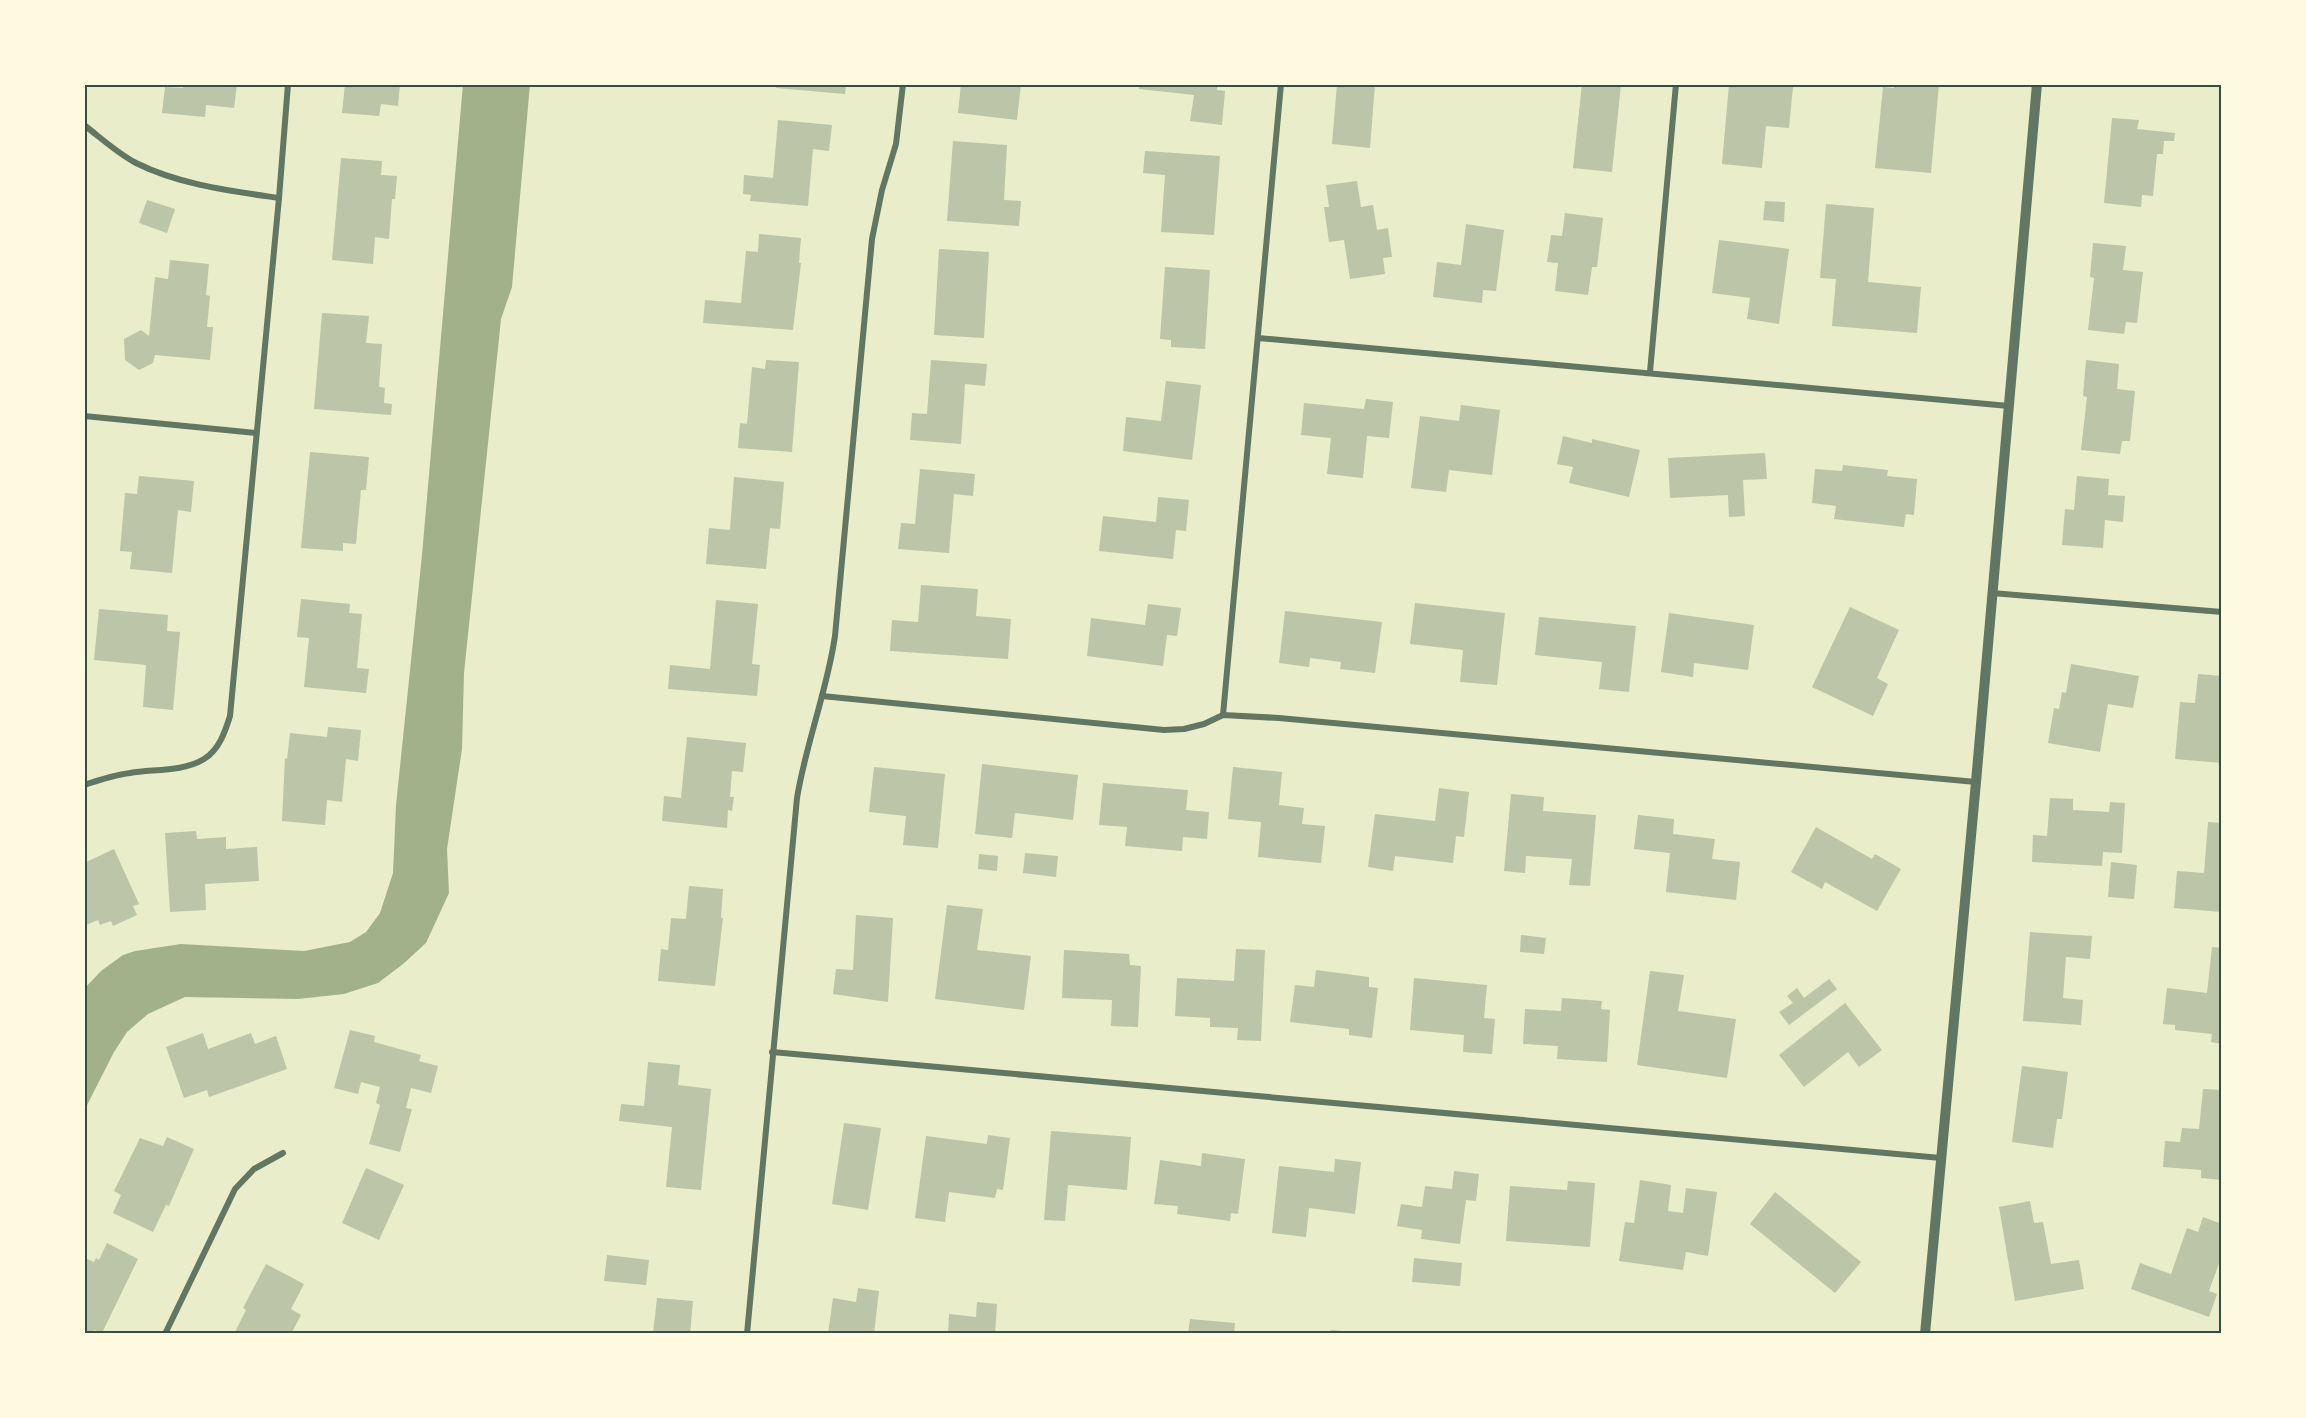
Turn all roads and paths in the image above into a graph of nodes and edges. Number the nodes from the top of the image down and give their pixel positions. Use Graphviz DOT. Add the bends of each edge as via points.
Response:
graph roads {
  1 [pos="288,84"];
  2 [pos="903,84"];
  3 [pos="1281,84"];
  4 [pos="1676,84"];
  5 [pos="2037,84"];
  6 [pos="84,125"];
  7 [pos="279,198"];
  8 [pos="1258,338"];
  9 [pos="1650,372"];
  10 [pos="2009,406"];
  11 [pos="84,417"];
  12 [pos="256,433"];
  13 [pos="1992,592"];
  14 [pos="2222,612"];
  15 [pos="822,696"];
  16 [pos="1223,715"];
  17 [pos="1976,782"];
  18 [pos="84,785"];
  19 [pos="772,1052"];
  20 [pos="283,1153"];
  21 [pos="1941,1158"];
  22 [pos="165,1334"];
  23 [pos="747,1334"];
  24 [pos="1925,1334"];
  1 -- 7 [label="street"];
  2 -- 15 [label="street" via="896,144 872,239 835,636"];
  3 -- 8 [label="street"];
  4 -- 9 [label="street"];
  5 -- 10 [label="street"];
  6 -- 7 [label="street" via="120,153 150,169 197,184"];
  7 -- 12 [label="street"];
  8 -- 9 [label="street"];
  8 -- 16 [label="street"];
  9 -- 10 [label="street"];
  10 -- 13 [label="street"];
  11 -- 12 [label="street"];
  12 -- 18 [label="street" via="232,702 226,728 213,752 192,764 128,773"];
  13 -- 14 [label="street"];
  13 -- 17 [label="street"];
  15 -- 16 [label="street" via="1164,730 1204,724"];
  15 -- 19 [label="street" via="797,798"];
  16 -- 17 [label="street"];
  17 -- 21 [label="street"];
  19 -- 21 [label="street"];
  19 -- 23 [label="street"];
  20 -- 22 [label="street" via="254,1169 236,1189"];
  21 -- 24 [label="street"];
}
